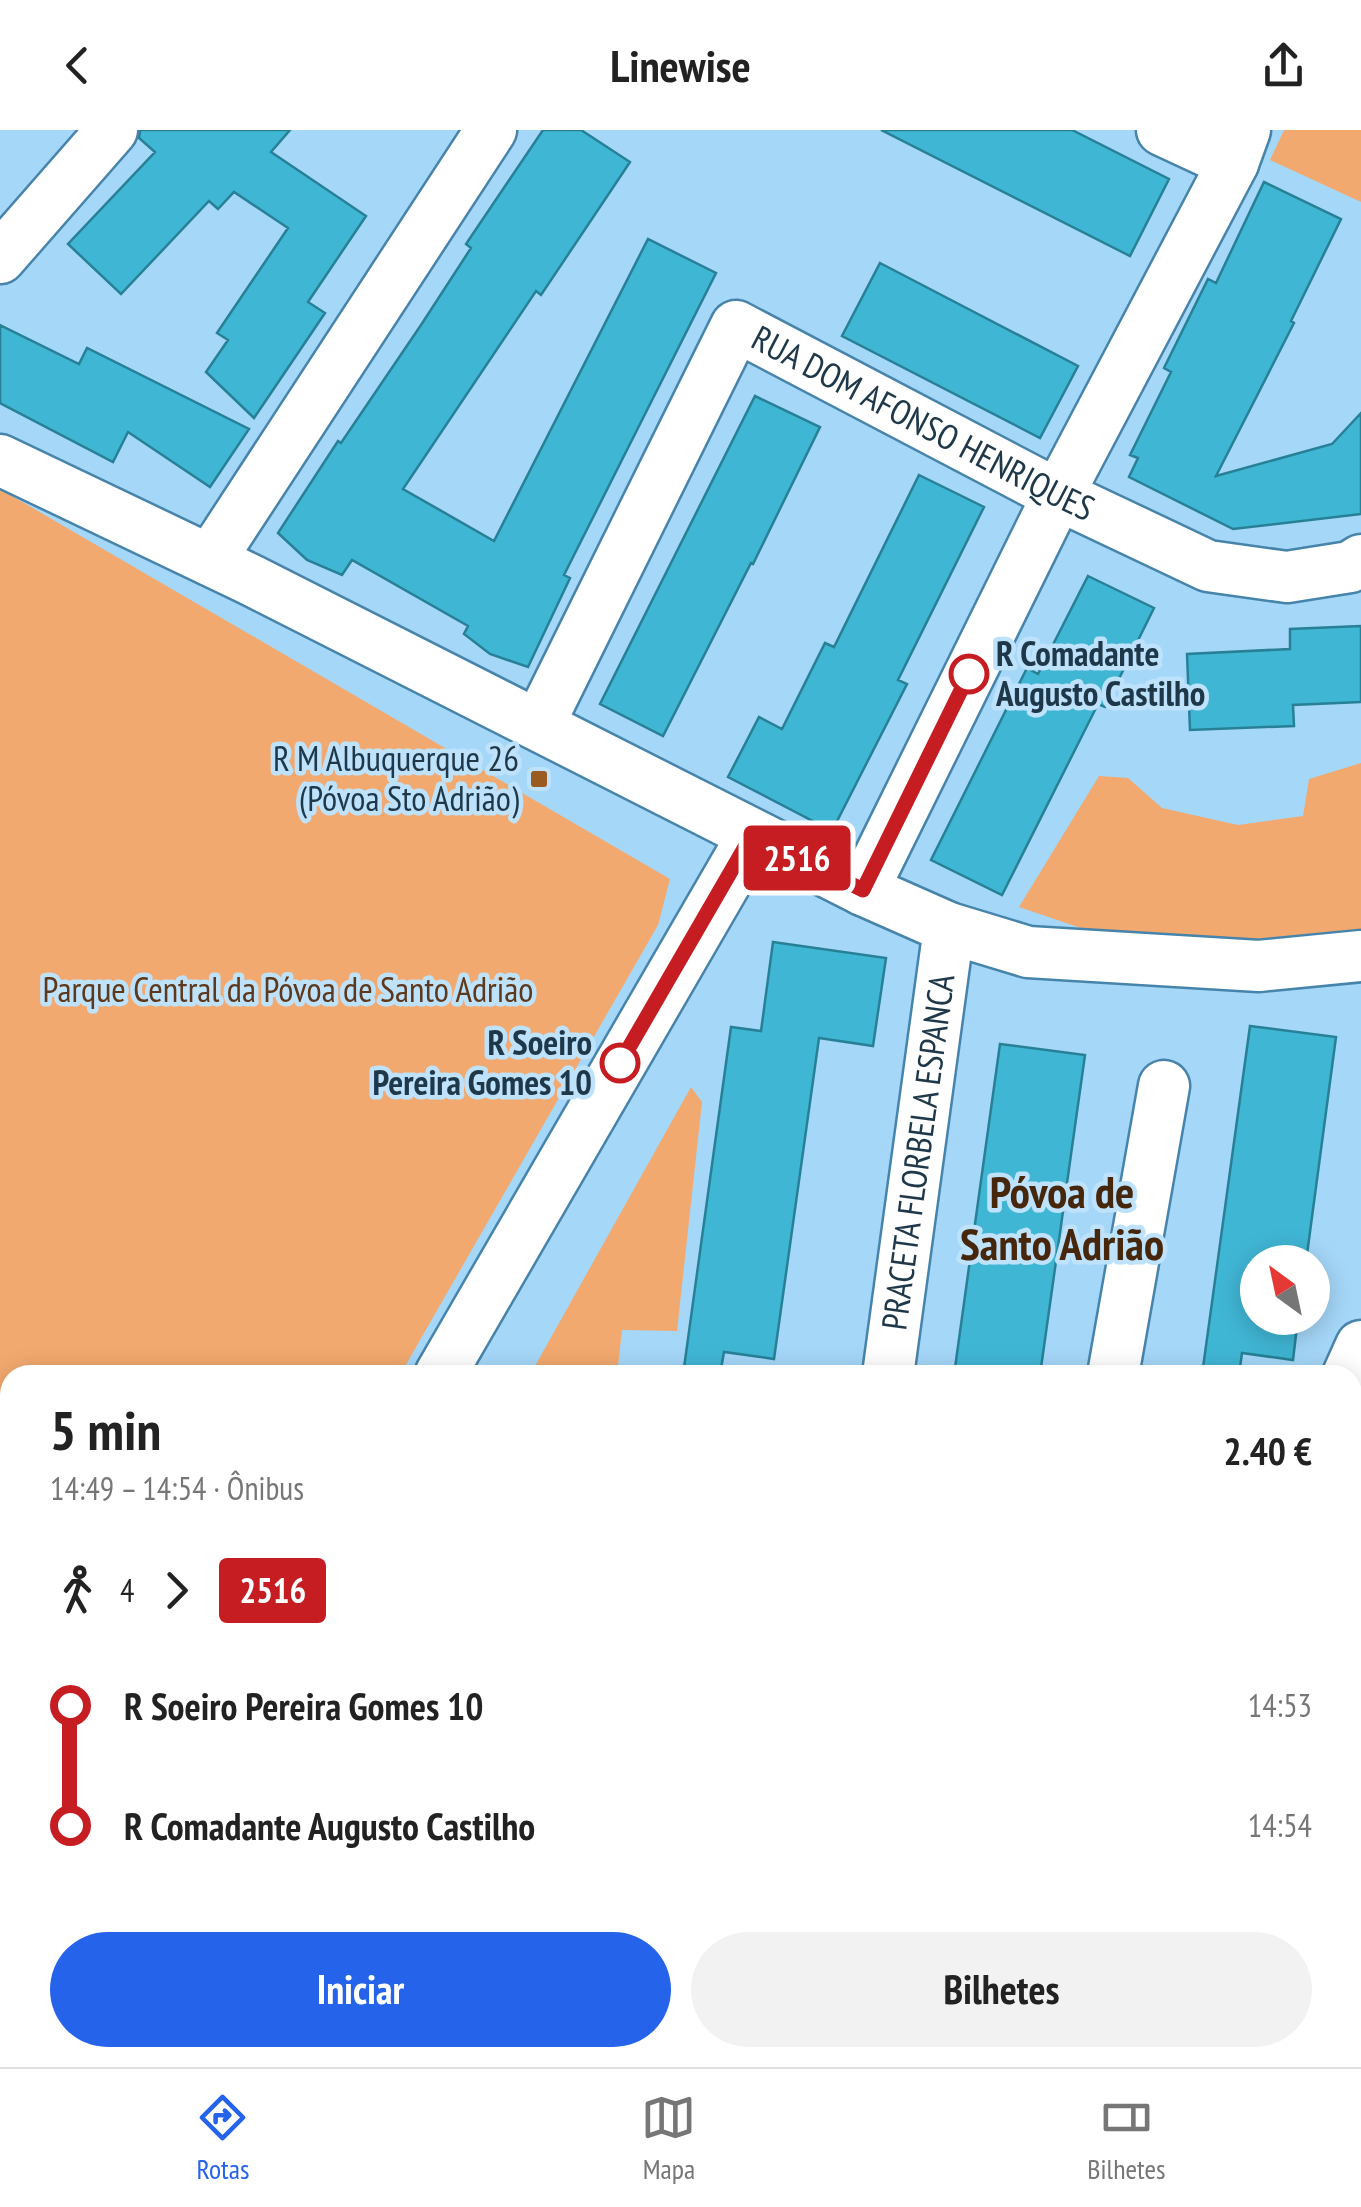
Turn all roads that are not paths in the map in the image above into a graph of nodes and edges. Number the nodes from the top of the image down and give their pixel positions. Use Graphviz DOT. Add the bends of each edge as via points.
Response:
graph roads {
  1 [pos="112,130"];
  2 [pos="491,130"];
  3 [pos="1162,130"];
  4 [pos="1239,146"];
  5 [pos="0,258"];
  6 [pos="0,460"];
  7 [pos="1058,494"];
  8 [pos="210,560"];
  9 [pos="1361,560"];
  10 [pos="538,724"];
  11 [pos="752,835"];
  12 [pos="863,890"];
  13 [pos="949,928"];
  14 [pos="1361,956"];
  15 [pos="1164,1086"];
  16 [pos="446,1365"];
  17 [pos="889,1365"];
  18 [pos="1115,1365"];
  1 -- 5 [label="street"];
  2 -- 8 [label="street"];
  3 -- 4 [label="street"];
  4 -- 7 [label="street"];
  6 -- 8 [label="street"];
  7 -- 9 [label="street, RUA DOM AFONSO HENRIQUES" via="1208,566 1287,577"];
  7 -- 10 [label="street, RUA DOM AFONSO HENRIQUES" via="736,326"];
  7 -- 12 [label="street"];
  8 -- 10 [label="street"];
  10 -- 11 [label="street"];
  11 -- 12 [label="street"];
  11 -- 16 [label="street"];
  12 -- 13 [label="street"];
  13 -- 14 [label="street" via="1028,952 1174,962 1259,966"];
  13 -- 17 [label="street, PRACETA FLORBELA ESPANCA"];
  15 -- 18 [label="street"];
}
